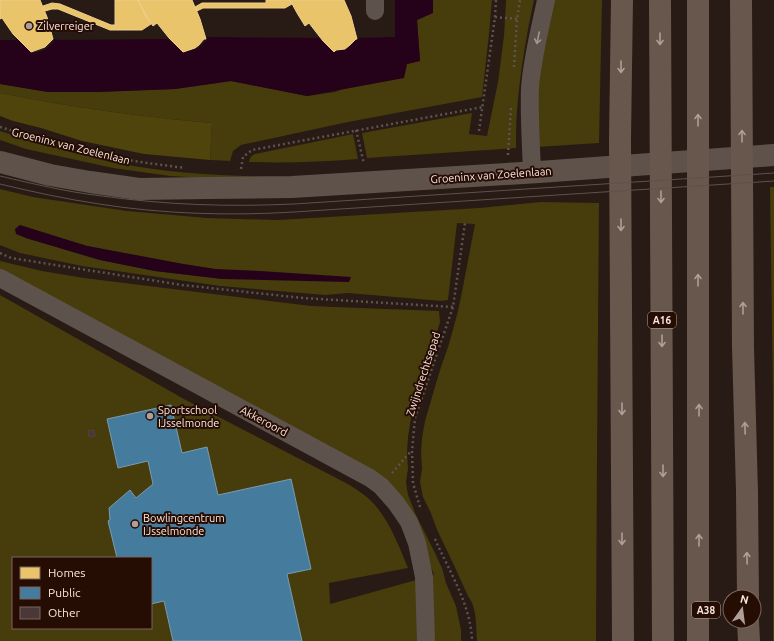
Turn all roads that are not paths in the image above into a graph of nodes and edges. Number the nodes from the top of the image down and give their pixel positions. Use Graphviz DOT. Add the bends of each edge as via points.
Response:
graph roads {
  1 [pos="546,0"];
  2 [pos="622,0"];
  3 [pos="660,0"];
  4 [pos="698,0"];
  5 [pos="741,0"];
  6 [pos="0,147"];
  7 [pos="774,155"];
  8 [pos="0,162"];
  9 [pos="535,172"];
  10 [pos="207,188"];
  11 [pos="0,278"];
  12 [pos="699,579"];
  13 [pos="748,589"];
  14 [pos="748,629"];
  15 [pos="426,641"];
  16 [pos="623,641"];
  17 [pos="663,641"];
  18 [pos="698,641"];
  19 [pos="711,641"];
  20 [pos="749,641"];
  1 -- 9 [label="street, one-way" via="530,88 530,132"];
  2 -- 16 [label="highway, one-way" via="620,147"];
  3 -- 17 [label="highway, A16, one-way"];
  12 -- 4 [label="highway, one-way"];
  13 -- 5 [label="highway, one-way" via="743,347"];
  6 -- 10 [label="main road, Groeninx van Zoelenlaan" via="57,163"];
  7 -- 9 [label="main road, Groeninx van Zoelenlaan"];
  8 -- 10 [label="main road, Groeninx van Zoelenlaan" via="50,175 139,189"];
  9 -- 10 [label="main road, Groeninx van Zoelenlaan" via="292,187"];
  11 -- 15 [label="street, Akkeroord" via="381,486 396,502 409,522 417,543 424,577"];
  12 -- 18 [label="highway"];
  12 -- 19 [label="highway, A38"];
  14 -- 20 [label="highway"];
}
